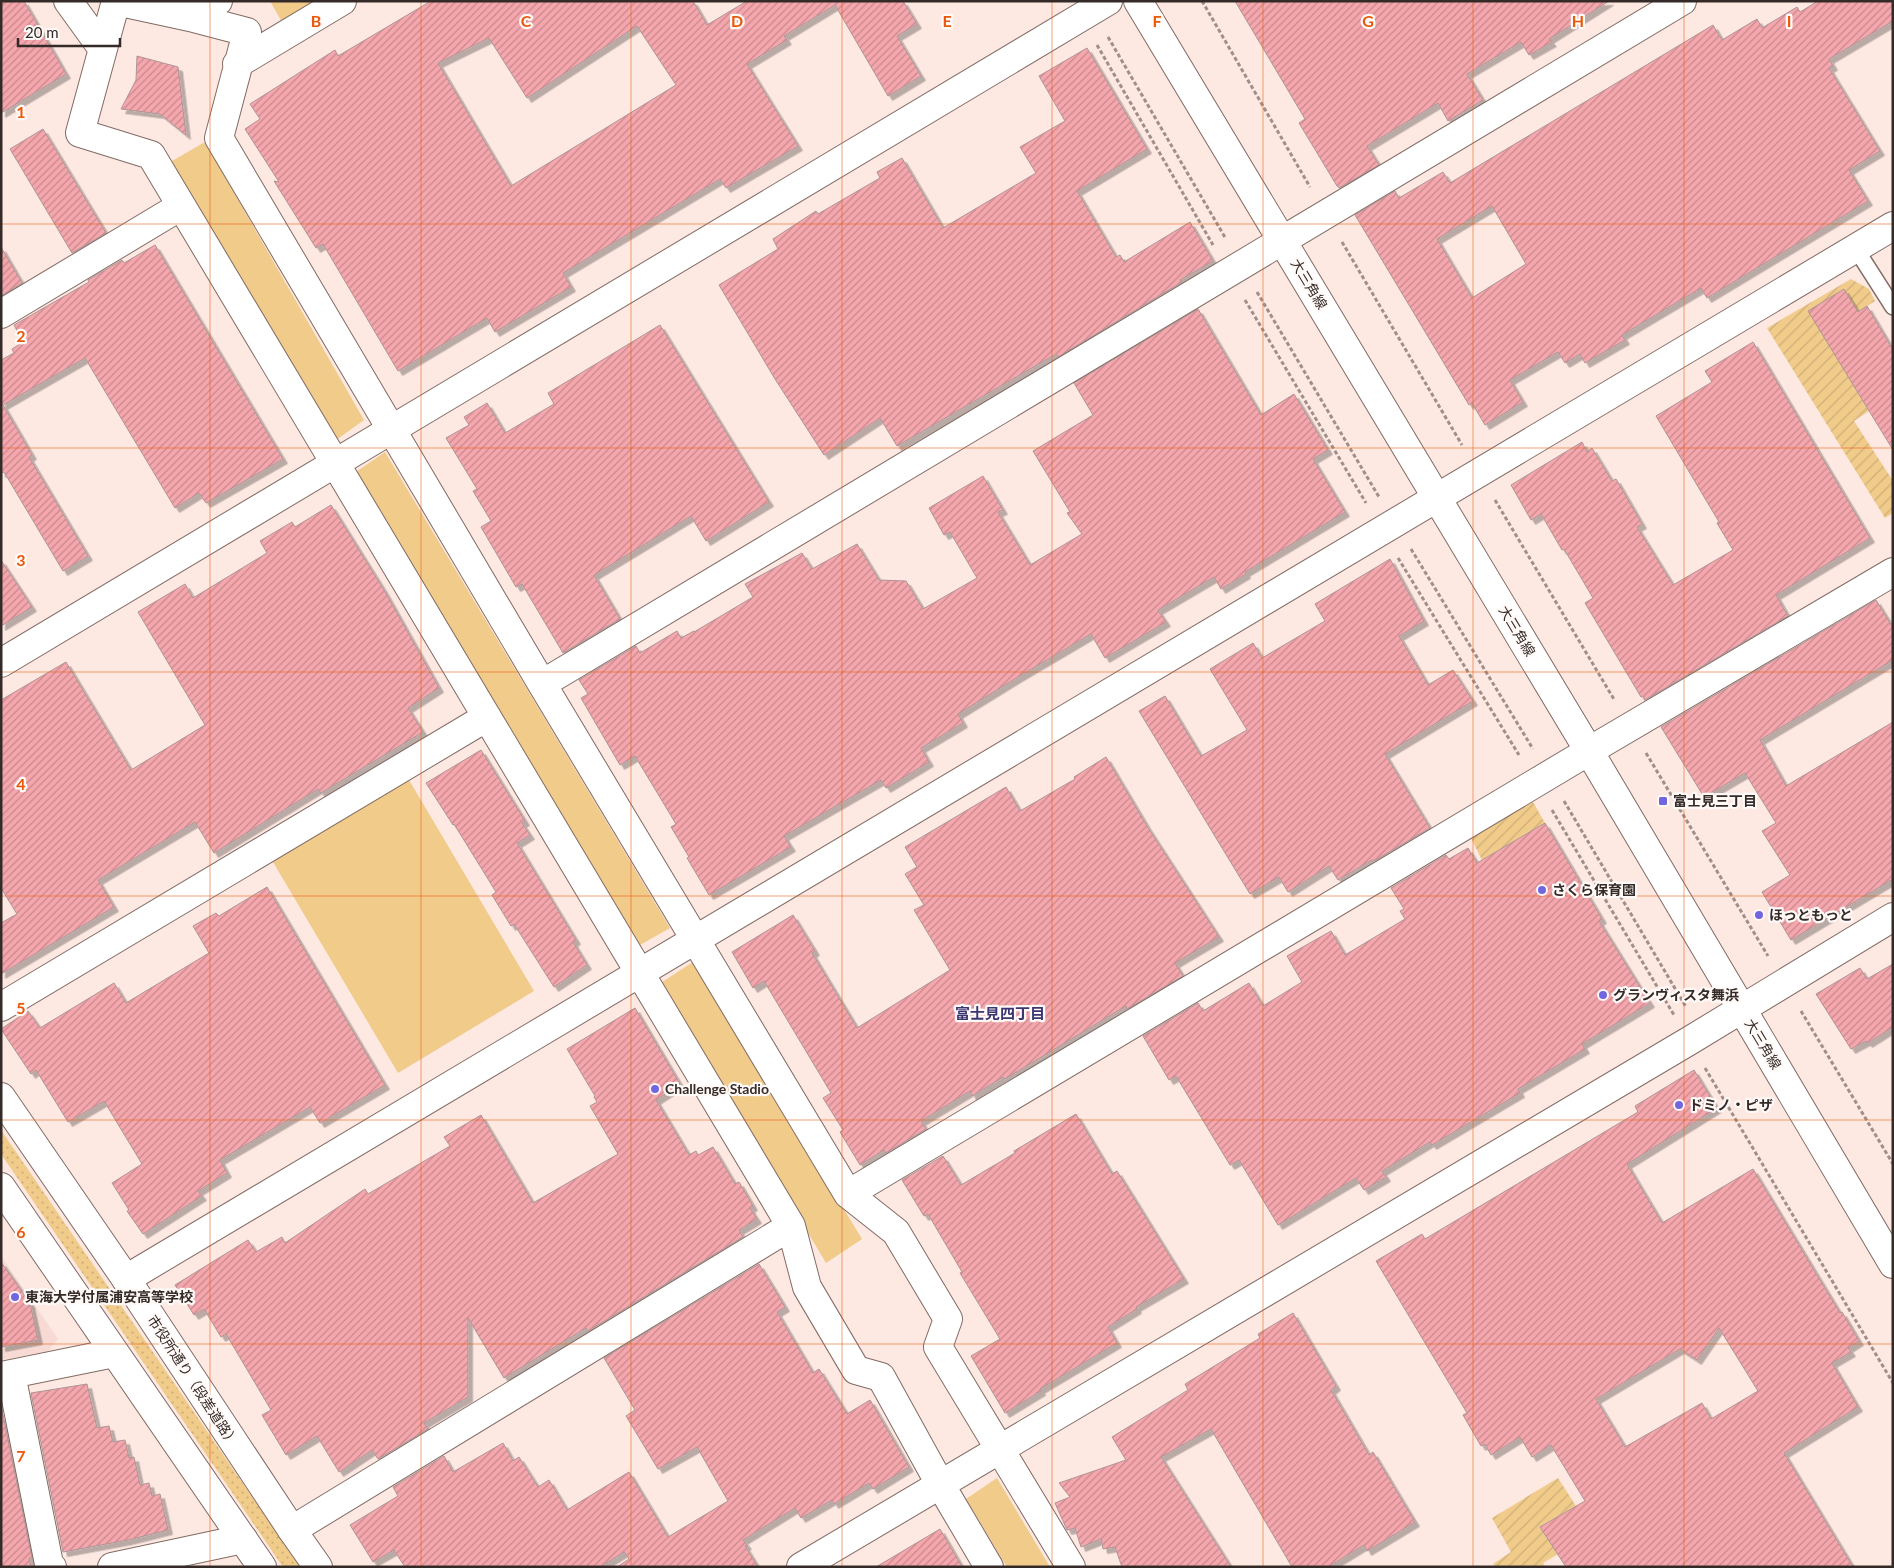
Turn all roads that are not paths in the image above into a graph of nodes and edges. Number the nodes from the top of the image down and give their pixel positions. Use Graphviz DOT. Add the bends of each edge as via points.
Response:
graph roads {
  1 [pos="68,1"];
  2 [pos="218,1"];
  3 [pos="342,1"];
  4 [pos="1138,1"];
  5 [pos="1682,1"];
  6 [pos="1094,10"];
  7 [pos="190,17"];
  8 [pos="102,48"];
  9 [pos="237,64"];
  10 [pos="181,206"];
  11 [pos="1893,226"];
  12 [pos="1283,240"];
  13 [pos="1856,249"];
  14 [pos="1893,307"];
  15 [pos="1,314"];
  16 [pos="392,429"];
  17 [pos="335,463"];
  18 [pos="1437,498"];
  19 [pos="1893,572"];
  20 [pos="1,663"];
  21 [pos="542,684"];
  22 [pos="487,717"];
  23 [pos="1588,750"];
  24 [pos="1893,917"];
  25 [pos="696,940"];
  26 [pos="640,973"];
  27 [pos="1,1007"];
  28 [pos="1742,1009"];
  29 [pos="1,1097"];
  30 [pos="1,1186"];
  31 [pos="848,1194"];
  32 [pos="791,1226"];
  33 [pos="1892,1262"];
  34 [pos="126,1279"];
  35 [pos="114,1353"];
  36 [pos="6,1375"];
  37 [pos="1001,1449"];
  38 [pos="940,1484"];
  39 [pos="292,1530"];
  40 [pos="243,1539"];
  41 [pos="52,1567"];
  42 [pos="112,1567"];
  43 [pos="262,1567"];
  44 [pos="318,1567"];
  45 [pos="801,1567"];
  46 [pos="989,1567"];
  47 [pos="1071,1567"];
  1 -- 8 [label="street"];
  2 -- 7 [label="street"];
  3 -- 9 [label="street"];
  4 -- 12 [label="street, 大三角線"];
  5 -- 12 [label="street"];
  6 -- 16 [label="street"];
  7 -- 8 [label="street" via="116,1"];
  7 -- 9 [label="street" via="247,32"];
  8 -- 10 [label="street" via="80,133 151,155"];
  9 -- 16 [label="street" via="219,138"];
  10 -- 15 [label="street"];
  10 -- 17 [label="street"];
  11 -- 13 [label="street"];
  12 -- 18 [label="street, 大三角線"];
  12 -- 21 [label="street"];
  13 -- 14 [label="lane"];
  13 -- 18 [label="street"];
  16 -- 17 [label="street"];
  16 -- 21 [label="street"];
  17 -- 20 [label="street"];
  17 -- 22 [label="street"];
  18 -- 23 [label="street, 大三角線"];
  18 -- 25 [label="street"];
  19 -- 23 [label="street"];
  21 -- 25 [label="street"];
  22 -- 26 [label="street"];
  22 -- 27 [label="street"];
  23 -- 28 [label="street, 大三角線"];
  23 -- 31 [label="street" via="1549,784"];
  24 -- 28 [label="street"];
  25 -- 26 [label="street"];
  25 -- 31 [label="street"];
  26 -- 32 [label="street"];
  26 -- 34 [label="street"];
  28 -- 33 [label="street, 大三角線"];
  28 -- 37 [label="street"];
  29 -- 34 [label="street, 市役所通り（段差道路）"];
  30 -- 35 [label="street"];
  31 -- 37 [label="street" via="896,1232 906,1248 948,1319 938,1347"];
  32 -- 38 [label="street" via="807,1287 856,1370 882,1377"];
  32 -- 39 [label="street"];
  34 -- 39 [label="street, 市役所通り（段差道路）"];
  35 -- 36 [label="street"];
  35 -- 40 [label="street"];
  36 -- 41 [label="street"];
  37 -- 38 [label="street"];
  37 -- 47 [label="street"];
  38 -- 45 [label="street"];
  38 -- 46 [label="street"];
  39 -- 44 [label="street, 市役所通り（段差道路）"];
  40 -- 42 [label="street"];
  40 -- 43 [label="street"];
}
